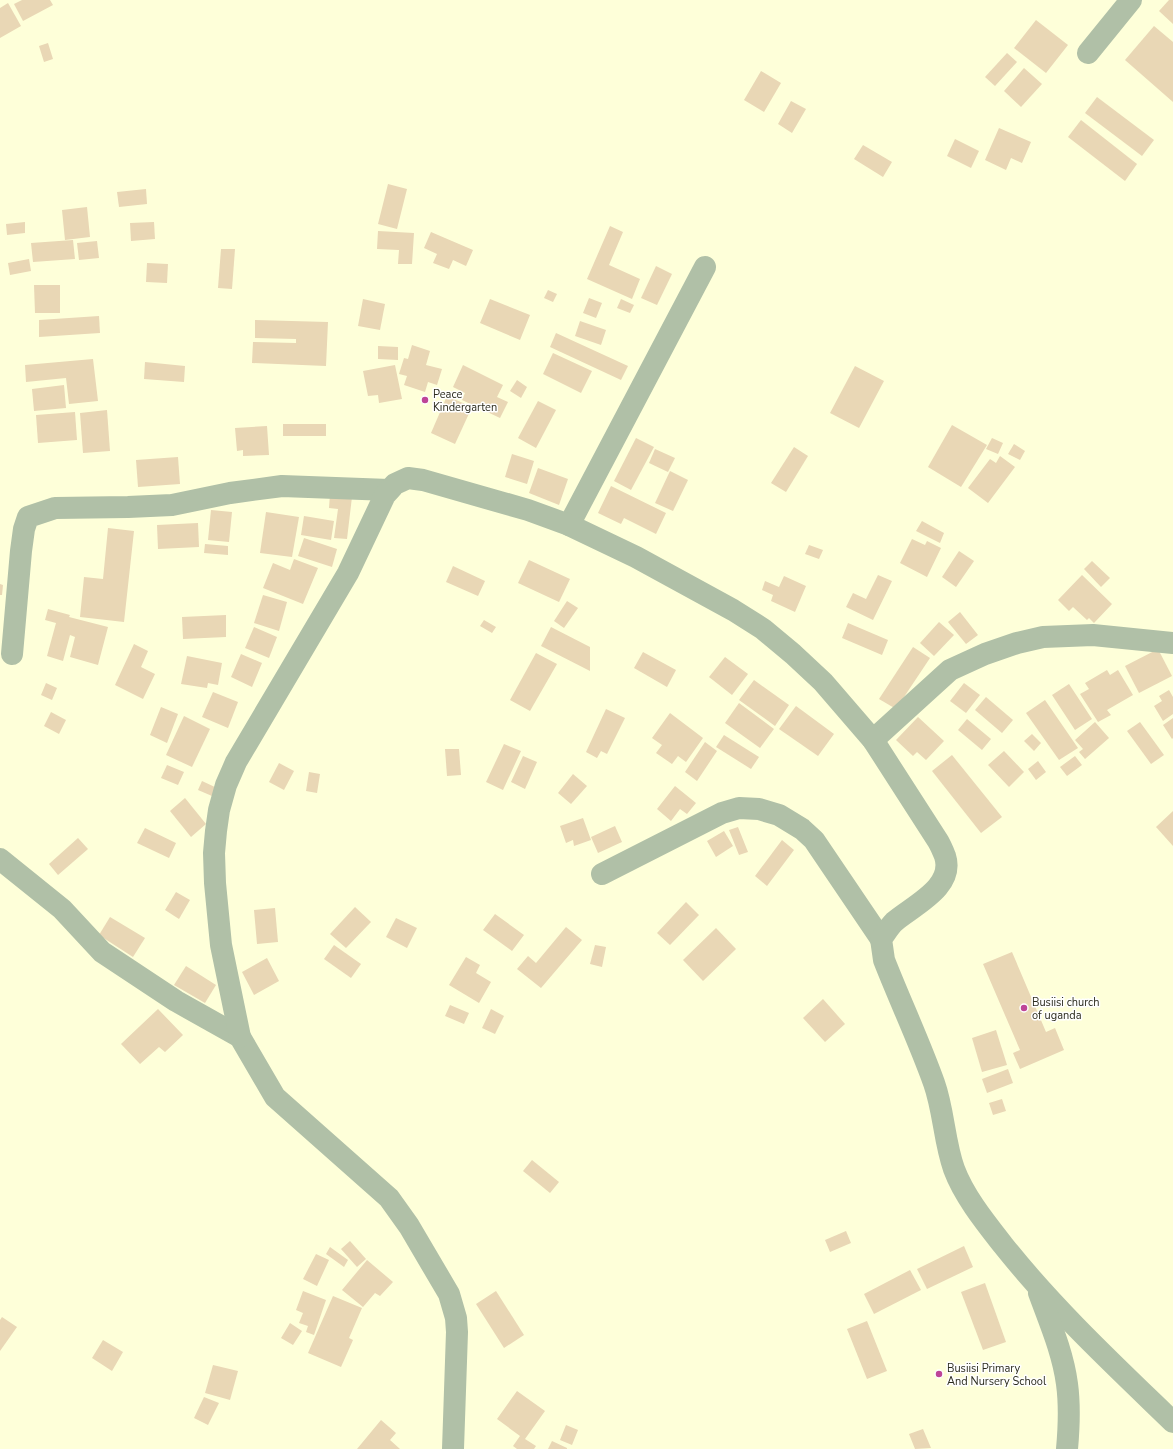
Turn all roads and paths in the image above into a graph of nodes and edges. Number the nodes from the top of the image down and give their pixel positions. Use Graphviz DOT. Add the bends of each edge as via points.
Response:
graph roads {
  1 [pos="1131,0"];
  2 [pos="1088,53"];
  3 [pos="705,267"];
  4 [pos="389,490"];
  5 [pos="569,525"];
  6 [pos="1173,643"];
  7 [pos="12,654"];
  8 [pos="873,740"];
  9 [pos="0,859"];
  10 [pos="602,874"];
  11 [pos="881,939"];
  12 [pos="240,1037"];
  13 [pos="1035,1283"];
  14 [pos="1173,1422"];
  15 [pos="453,1449"];
  16 [pos="1067,1449"];
  1 -- 2 [label="street"];
  3 -- 5 [label="street"];
  4 -- 5 [label="street" via="394,484 408,478 423,480 528,510"];
  4 -- 7 [label="street" via="282,486 172,505 55,508 28,517 21,551"];
  4 -- 12 [label="street" via="348,572 236,762 219,810 214,854 215,883 222,946"];
  5 -- 8 [label="street" via="656,568 763,629 823,682"];
  6 -- 8 [label="street" via="1093,635 1043,637 1017,643 950,670"];
  8 -- 11 [label="street" via="938,841 945,856 946,866 945,878 938,888 893,923"];
  9 -- 12 [label="street" via="62,909 102,952 176,1001"];
  10 -- 11 [label="street" via="722,813 739,808 759,809 779,815 814,840"];
  11 -- 13 [label="street" via="884,960 934,1084 954,1169 971,1201 993,1232"];
  12 -- 15 [label="street" via="275,1097 389,1198 409,1226 449,1294 457,1332"];
  13 -- 14 [label="street" via="1084,1336"];
  13 -- 16 [label="street" via="1057,1342 1067,1384"];
}
